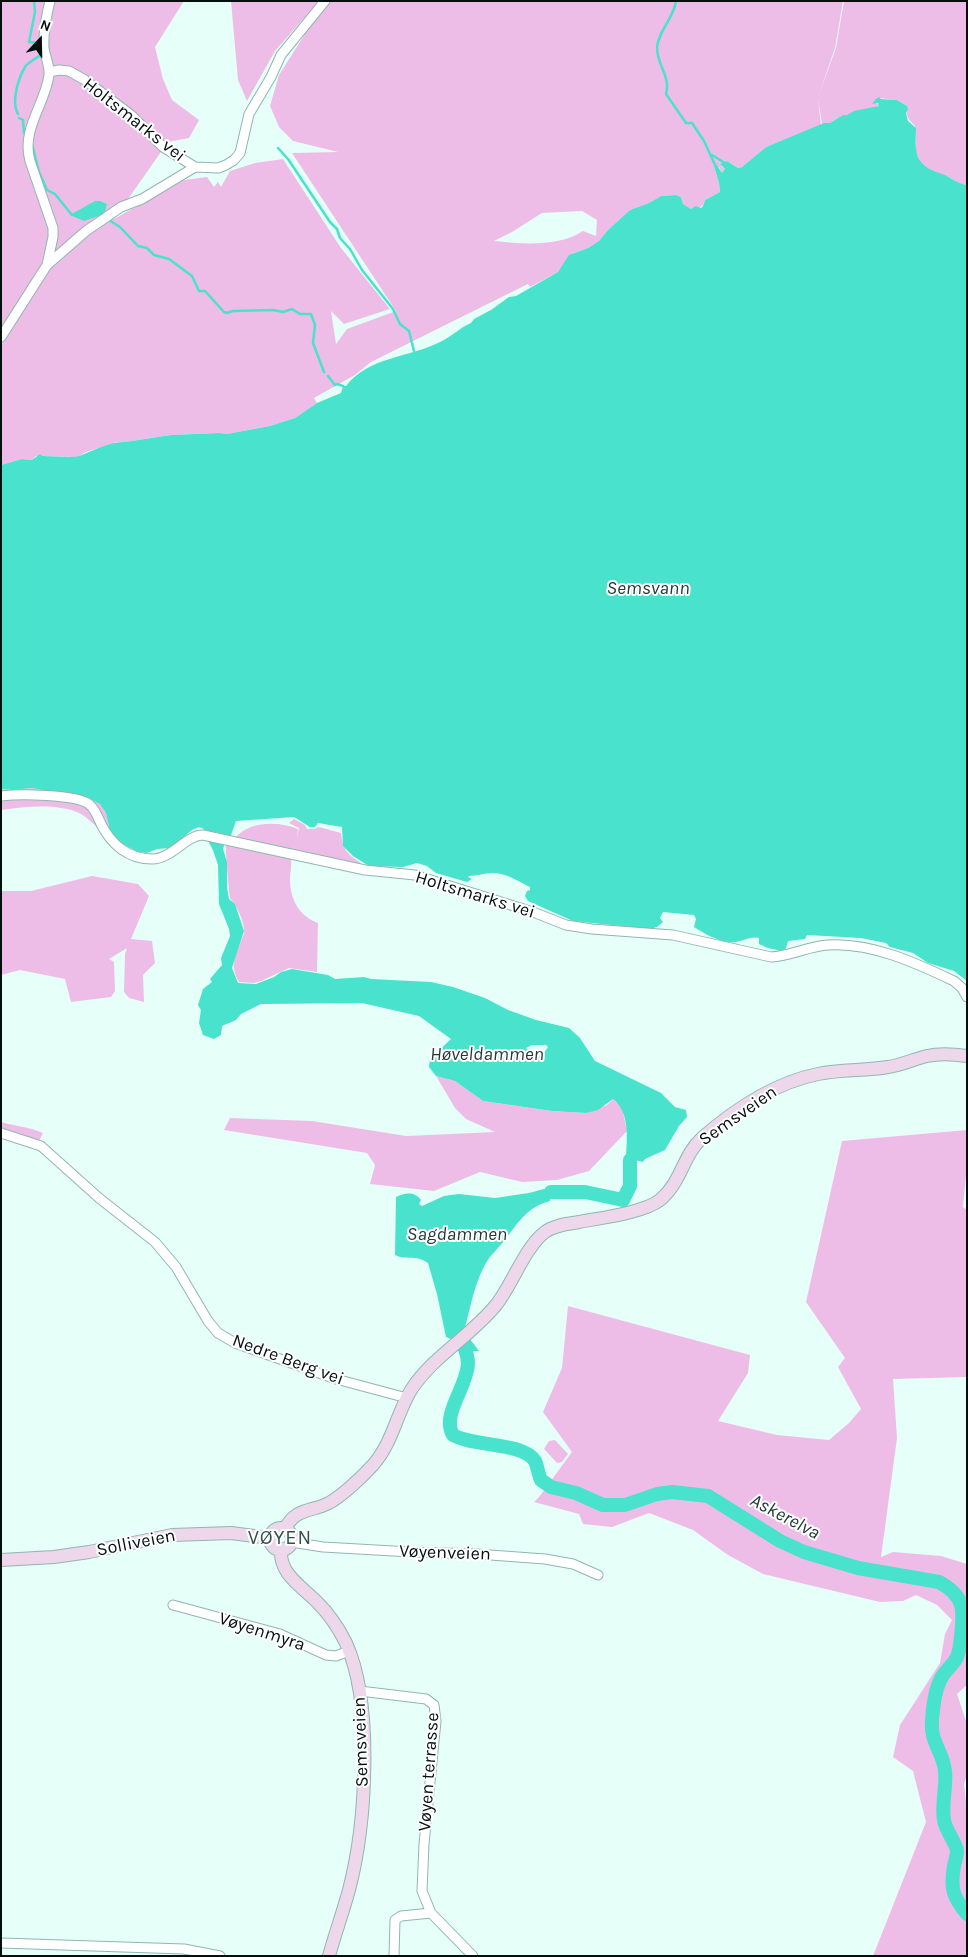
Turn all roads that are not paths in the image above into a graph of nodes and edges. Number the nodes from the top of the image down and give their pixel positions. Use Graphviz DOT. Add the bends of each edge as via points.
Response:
graph roads {
  1 [pos="50,1"];
  2 [pos="325,1"];
  3 [pos="49,72"];
  4 [pos="195,168"];
  5 [pos="47,266"];
  6 [pos="1,337"];
  7 [pos="1,796"];
  8 [pos="967,997"];
  9 [pos="967,1056"];
  10 [pos="1,1133"];
  11 [pos="407,1398"];
  12 [pos="285,1529"];
  13 [pos="270,1538"];
  14 [pos="286,1545"];
  15 [pos="1,1560"];
  16 [pos="598,1575"];
  17 [pos="173,1605"];
  18 [pos="349,1651"];
  19 [pos="360,1692"];
  20 [pos="431,1913"];
  21 [pos="1,1943"];
  22 [pos="220,1956"];
  23 [pos="329,1956"];
  24 [pos="394,1956"];
  25 [pos="473,1956"];
  1 -- 3 [label="street" via="44,32"];
  2 -- 4 [label="street" via="281,55 249,114 240,153 218,168"];
  3 -- 4 [label="street, Holtsmarks vei" via="69,70 85,80 131,116 163,147"];
  3 -- 5 [label="street" via="46,90 27,139 27,151 53,228"];
  4 -- 5 [label="street, Holtsmarks vei" via="120,208 86,231"];
  5 -- 6 [label="street, Holtsmarks vei"];
  7 -- 8 [label="street, Holtsmarks vei" via="26,794 87,803 108,837 122,851 136,856 153,859 203,835 365,870 415,875 566,925 672,935 771,957 800,955 820,946 874,949 879,954 954,981"];
  9 -- 11 [label="main road, Semsveien" via="928,1056 868,1070 820,1074 773,1089 701,1139 691,1150 674,1184 658,1201 608,1217 547,1230 533,1244 497,1304 419,1381"];
  10 -- 11 [label="street, Nedre Berg vei" via="41,1146 155,1242 181,1275 218,1333 235,1343 336,1379"];
  11 -- 12 [label="main road" via="391,1438 373,1465 329,1503 291,1518"];
  12 -- 13 [label="main road" via="276,1530"];
  12 -- 14 [label="main road" via="291,1536"];
  13 -- 14 [label="main road" via="274,1547"];
  13 -- 15 [label="main road, Solliveien" via="231,1533 172,1535 89,1552"];
  14 -- 16 [label="street, Vøyenveien" via="545,1560 573,1564"];
  14 -- 18 [label="main road, Semsveien" via="282,1567 328,1615"];
  17 -- 18 [label="street, Vøyenmyra" via="280,1634 326,1655 336,1656"];
  18 -- 19 [label="main road, Semsveien"];
  19 -- 20 [label="street, Vøyen terrasse" via="426,1699 434,1705 436,1721 422,1878 422,1891"];
  19 -- 23 [label="main road, Semsveien" via="364,1767 362,1816 349,1892"];
  20 -- 24 [label="street" via="401,1916 395,1920"];
  20 -- 25 [label="street, Vøyen terrasse"];
  21 -- 22 [label="street" via="184,1949"];
}
